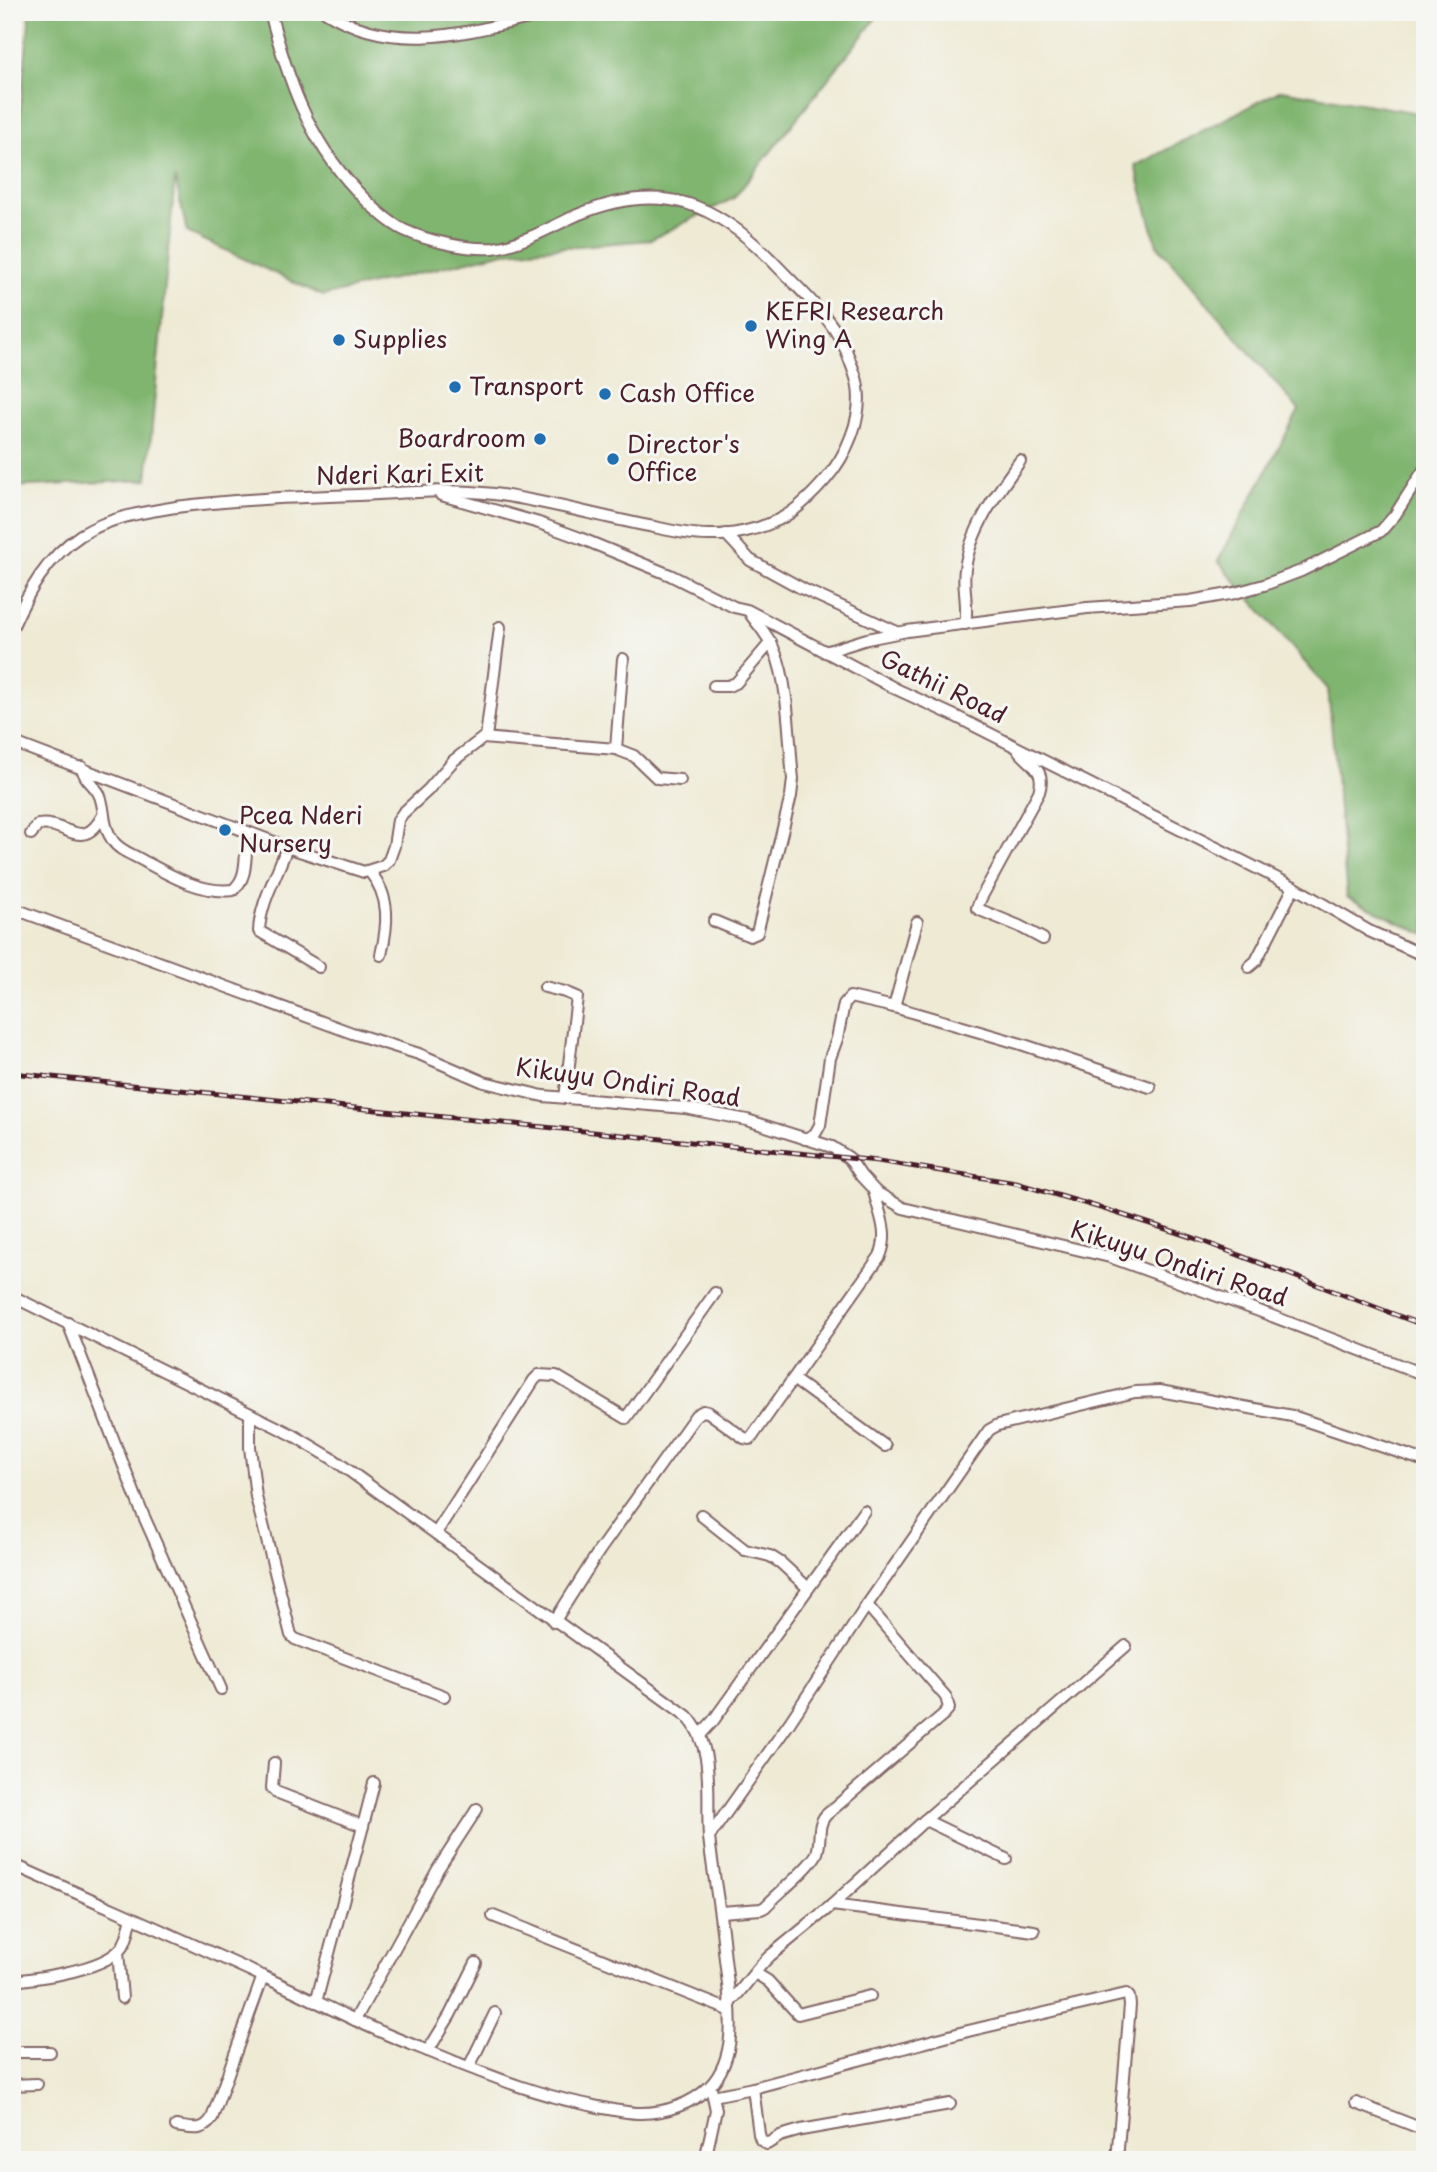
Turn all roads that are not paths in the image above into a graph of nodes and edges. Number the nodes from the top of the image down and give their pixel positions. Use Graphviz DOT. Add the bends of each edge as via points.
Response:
graph roads {
  1 [pos="270,12"];
  2 [pos="326,12"];
  3 [pos="555,12"];
  4 [pos="1020,461"];
  5 [pos="1425,468"];
  6 [pos="428,492"];
  7 [pos="726,534"];
  8 [pos="747,610"];
  9 [pos="965,624"];
  10 [pos="500,627"];
  11 [pos="12,628"];
  12 [pos="897,632"];
  13 [pos="771,642"];
  14 [pos="825,652"];
  15 [pos="623,659"];
  16 [pos="715,686"];
  17 [pos="486,737"];
  18 [pos="12,742"];
  19 [pos="1014,746"];
  20 [pos="616,749"];
  21 [pos="82,767"];
  22 [pos="680,780"];
  23 [pos="103,815"];
  24 [pos="31,834"];
  25 [pos="287,847"];
  26 [pos="246,852"];
  27 [pos="370,872"];
  28 [pos="1294,887"];
  29 [pos="12,908"];
  30 [pos="714,921"];
  31 [pos="917,922"];
  32 [pos="1043,939"];
  33 [pos="381,955"];
  34 [pos="1425,956"];
  35 [pos="319,967"];
  36 [pos="1249,967"];
  37 [pos="545,987"];
  38 [pos="894,1007"];
  39 [pos="1150,1087"];
  40 [pos="565,1098"];
  41 [pos="805,1139"];
  42 [pos="874,1191"];
  43 [pos="715,1293"];
  44 [pos="12,1296"];
  45 [pos="68,1323"];
  46 [pos="1425,1375"];
  47 [pos="793,1379"];
  48 [pos="250,1413"];
  49 [pos="885,1446"];
  50 [pos="1425,1461"];
  51 [pos="864,1511"];
  52 [pos="701,1515"];
  53 [pos="436,1533"];
  54 [pos="808,1588"];
  55 [pos="867,1605"];
  56 [pos="554,1622"];
  57 [pos="1126,1646"];
  58 [pos="221,1689"];
  59 [pos="444,1696"];
  60 [pos="700,1735"];
  61 [pos="274,1763"];
  62 [pos="373,1783"];
  63 [pos="477,1809"];
  64 [pos="925,1820"];
  65 [pos="363,1826"];
  66 [pos="709,1837"];
  67 [pos="1006,1859"];
  68 [pos="12,1864"];
  69 [pos="832,1905"];
  70 [pos="721,1912"];
  71 [pos="493,1916"];
  72 [pos="132,1918"];
  73 [pos="1034,1931"];
  74 [pos="118,1952"];
  75 [pos="476,1964"];
  76 [pos="755,1973"];
  77 [pos="263,1976"];
  78 [pos="12,1981"];
  79 [pos="870,1996"];
  80 [pos="121,1998"];
  81 [pos="316,2002"];
  82 [pos="729,2006"];
  83 [pos="495,2013"];
  84 [pos="355,2020"];
  85 [pos="428,2051"];
  86 [pos="12,2052"];
  87 [pos="50,2052"];
  88 [pos="469,2067"];
  89 [pos="37,2084"];
  90 [pos="12,2085"];
  91 [pos="753,2088"];
  92 [pos="712,2091"];
  93 [pos="1356,2103"];
  94 [pos="950,2104"];
  95 [pos="176,2126"];
  96 [pos="1425,2130"];
  97 [pos="705,2160"];
  98 [pos="1116,2160"];
  1 -- 7 [label="street, Nderi Kari Exit" via="285,66 315,138 367,202 407,232 470,247 495,247 608,203 671,200 702,208 752,240 819,310 843,342 858,383 851,437 831,473 800,506 778,520"];
  2 -- 3 [label="street" via="356,28 400,37 455,35"];
  4 -- 9 [label="street" via="1000,489 968,553"];
  5 -- 9 [label="street" via="1381,531 1279,580 1201,599"];
  6 -- 7 [label="street, Nderi Kari Exit" via="490,494 678,532"];
  6 -- 8 [label="street, Gathii Road" via="580,538"];
  6 -- 11 [label="street, Nderi Kari Exit" via="249,499 115,519 76,538 54,558 33,586"];
  7 -- 12 [label="street" via="750,560"];
  8 -- 13 [label="street"];
  8 -- 14 [label="street, Gathii Road"];
  9 -- 12 [label="street"];
  10 -- 17 [label="street"];
  12 -- 14 [label="street"];
  13 -- 16 [label="street" via="736,683"];
  13 -- 30 [label="street" via="787,711 793,779 788,817 757,933 750,936"];
  14 -- 19 [label="street, Gathii Road"];
  15 -- 20 [label="street"];
  17 -- 20 [label="street"];
  17 -- 27 [label="street" via="453,761 403,813 388,860"];
  18 -- 21 [label="street"];
  19 -- 28 [label="street, Gathii Road"];
  19 -- 32 [label="street" via="1042,776 1040,792 977,908"];
  20 -- 22 [label="street" via="634,756 657,778"];
  21 -- 23 [label="street" via="100,796"];
  21 -- 25 [label="street"];
  23 -- 24 [label="street" via="93,830 84,833 73,834 46,824 38,825"];
  23 -- 26 [label="street" via="121,849 185,882 215,890 233,890 241,882"];
  25 -- 27 [label="street"];
  25 -- 35 [label="street" via="259,930"];
  27 -- 33 [label="street" via="386,904"];
  28 -- 34 [label="street, Gathii Road" via="1369,931"];
  28 -- 36 [label="street"];
  29 -- 40 [label="street, Kikuyu Ondiri Road" via="419,1054 484,1082"];
  31 -- 38 [label="street"];
  37 -- 40 [label="street" via="577,997"];
  38 -- 39 [label="street"];
  38 -- 41 [label="street" via="846,999 830,1058 820,1125"];
  40 -- 41 [label="street, Kikuyu Ondiri Road" via="705,1111"];
  41 -- 42 [label="street, Kikuyu Ondiri Road" via="849,1158"];
  42 -- 46 [label="street, Kikuyu Ondiri Road" via="903,1208 1128,1263"];
  42 -- 47 [label="street" via="886,1243"];
  43 -- 53 [label="street" via="626,1418 556,1376 539,1375"];
  44 -- 45 [label="street"];
  45 -- 48 [label="street"];
  45 -- 58 [label="street" via="141,1510"];
  47 -- 49 [label="street"];
  47 -- 56 [label="street" via="750,1439 708,1412 696,1415"];
  48 -- 53 [label="street" via="333,1460"];
  48 -- 59 [label="street" via="256,1497 291,1635"];
  50 -- 55 [label="street" via="1292,1416 1160,1391 1135,1392 1011,1420 989,1430"];
  51 -- 54 [label="street"];
  52 -- 54 [label="street" via="745,1550 781,1563"];
  53 -- 56 [label="street"];
  54 -- 60 [label="street"];
  55 -- 66 [label="street"];
  55 -- 70 [label="street" via="946,1697 948,1708 826,1815 813,1859 765,1907"];
  56 -- 60 [label="street" via="674,1706"];
  57 -- 64 [label="street"];
  60 -- 66 [label="street" via="707,1767"];
  61 -- 65 [label="street" via="271,1784 276,1791"];
  62 -- 65 [label="street"];
  63 -- 84 [label="street" via="438,1869"];
  64 -- 67 [label="street"];
  64 -- 69 [label="street"];
  65 -- 81 [label="street"];
  66 -- 70 [label="street"];
  68 -- 72 [label="street"];
  69 -- 73 [label="street"];
  69 -- 76 [label="street"];
  70 -- 82 [label="street"];
  71 -- 82 [label="street"];
  72 -- 74 [label="street"];
  72 -- 77 [label="street"];
  74 -- 78 [label="street" via="67,1972"];
  74 -- 80 [label="street"];
  75 -- 85 [label="street"];
  76 -- 79 [label="street" via="798,2014"];
  76 -- 82 [label="street"];
  77 -- 81 [label="street"];
  77 -- 95 [label="street" via="212,2118 200,2129"];
  81 -- 84 [label="street"];
  82 -- 92 [label="street" via="729,2049"];
  83 -- 88 [label="street"];
  84 -- 85 [label="street"];
  85 -- 88 [label="street"];
  86 -- 87 [label="street"];
  88 -- 92 [label="street" via="559,2098 639,2113 658,2112"];
  89 -- 90 [label="street"];
  91 -- 92 [label="street"];
  91 -- 94 [label="street" via="758,2134 767,2144 801,2130"];
  91 -- 98 [label="street" via="1126,1994 1130,2005"];
  92 -- 97 [label="street" via="716,2110"];
  93 -- 96 [label="street"];
}
